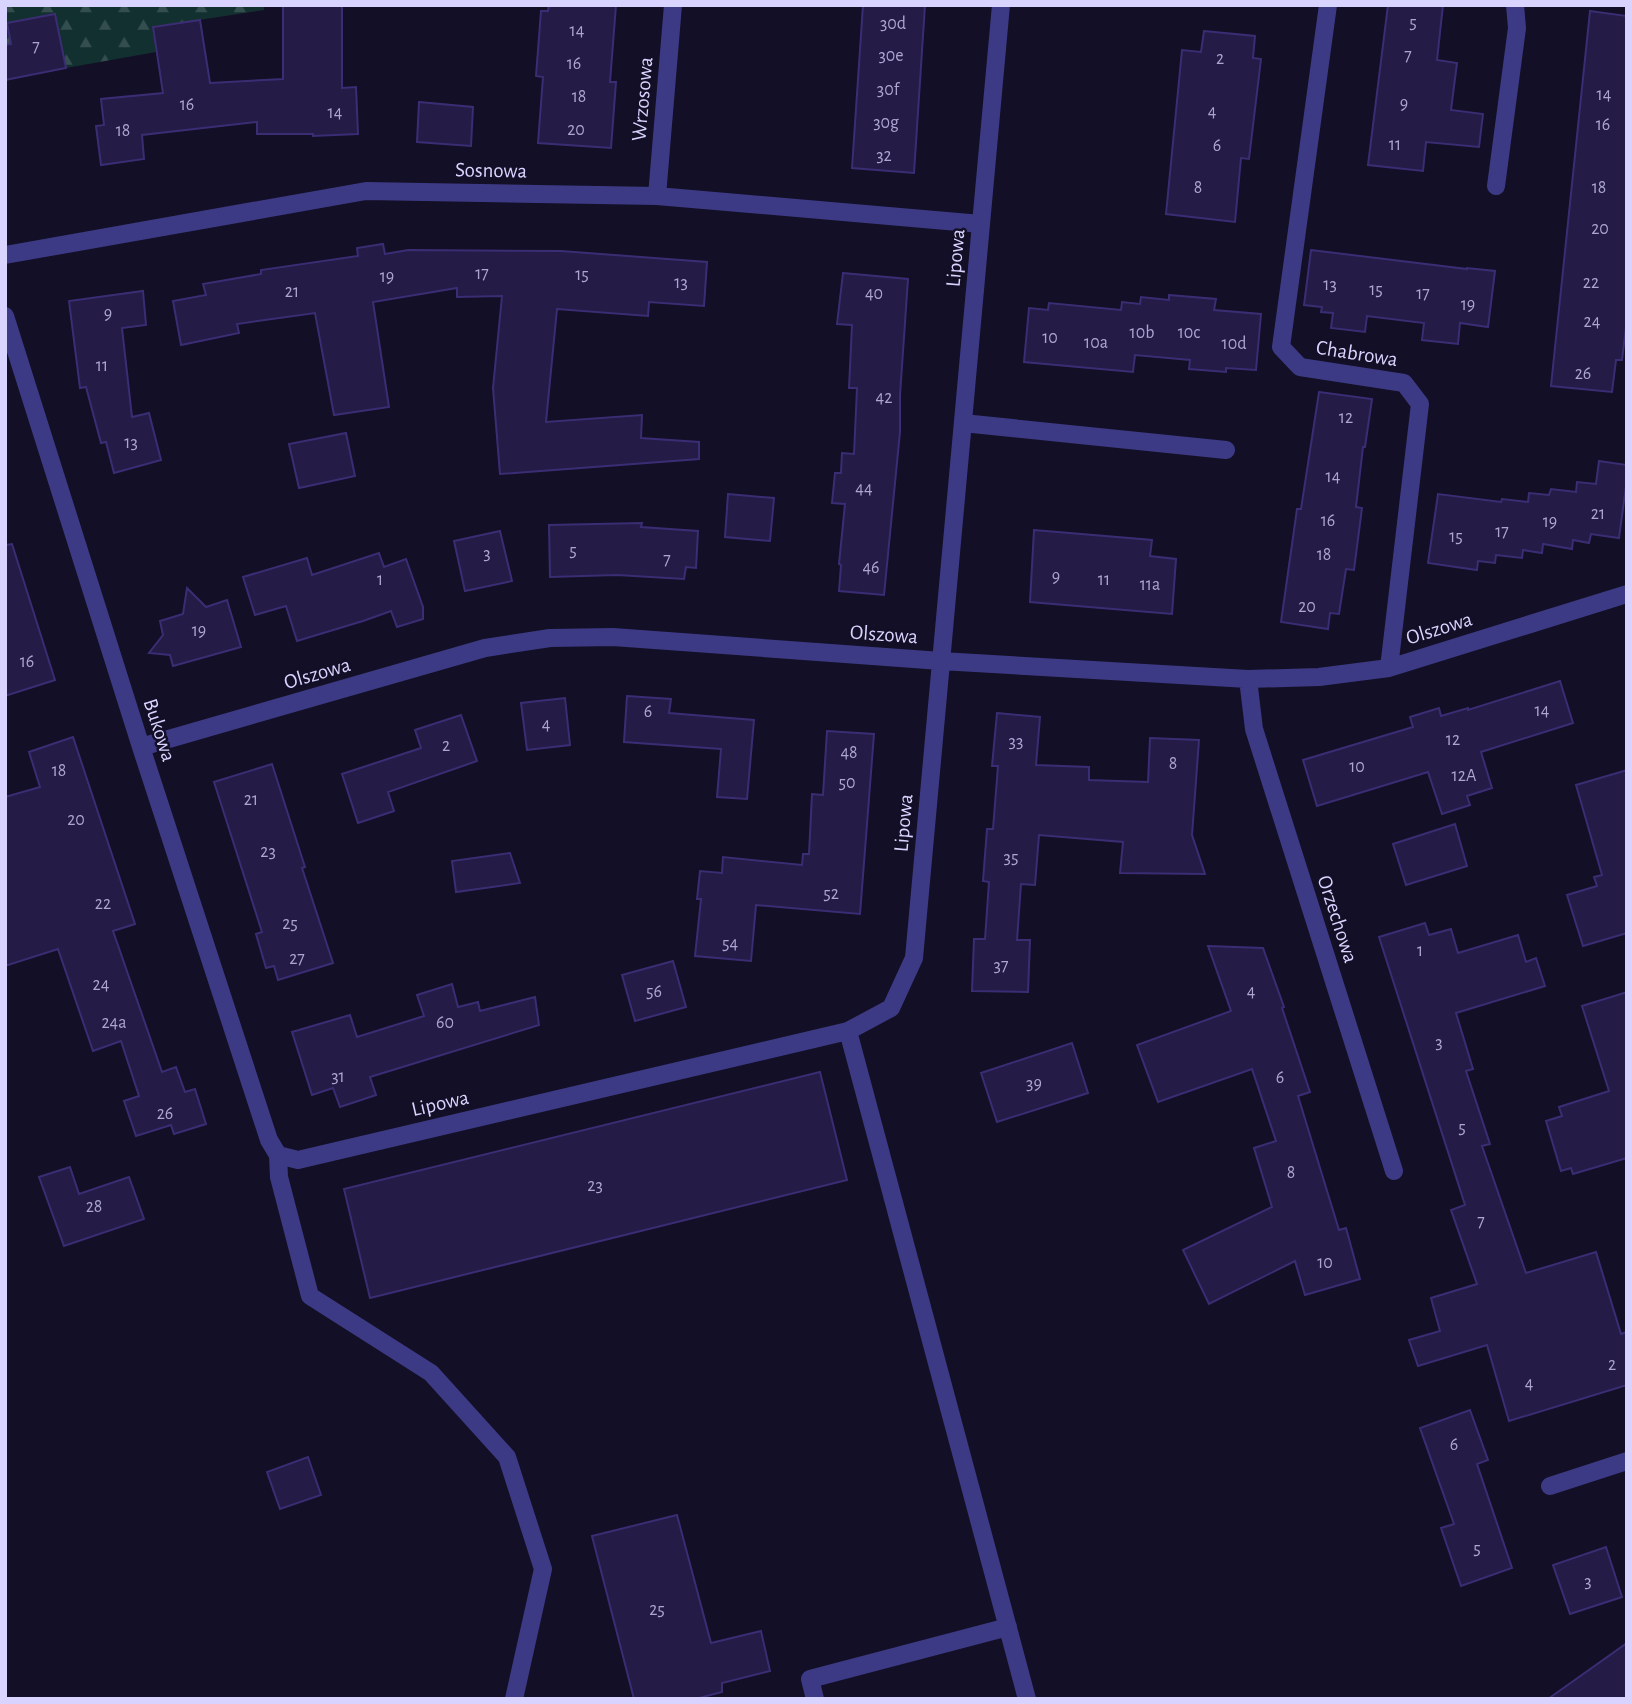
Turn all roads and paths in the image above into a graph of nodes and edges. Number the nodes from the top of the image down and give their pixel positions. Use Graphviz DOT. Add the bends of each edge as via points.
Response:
graph roads {
  1 [pos="673,5"];
  2 [pos="1000,5"];
  3 [pos="1328,5"];
  4 [pos="1515,5"];
  5 [pos="1496,187"];
  6 [pos="657,196"];
  7 [pos="981,224"];
  8 [pos="5,255"];
  9 [pos="5,316"];
  10 [pos="963,424"];
  11 [pos="1226,450"];
  12 [pos="1627,594"];
  13 [pos="941,661"];
  14 [pos="1389,668"];
  15 [pos="1248,679"];
  16 [pos="141,747"];
  17 [pos="848,1031"];
  18 [pos="278,1155"];
  19 [pos="1394,1171"];
  20 [pos="1627,1461"];
  21 [pos="1550,1486"];
  22 [pos="1008,1627"];
  23 [pos="514,1699"];
  24 [pos="815,1699"];
  25 [pos="1027,1699"];
  1 -- 6 [label="street, Wrzosowa"];
  2 -- 7 [label="street, Lipowa"];
  3 -- 14 [label="street, Chabrowa" via="1281,347 1300,367 1404,383 1420,404"];
  4 -- 5 [label="street" via="1517,28"];
  6 -- 7 [label="street, Sosnowa"];
  6 -- 8 [label="street, Sosnowa" via="366,191"];
  7 -- 10 [label="street, Lipowa"];
  9 -- 16 [label="street, Bukowa"];
  10 -- 11 [label="street"];
  10 -- 13 [label="street, Lipowa"];
  12 -- 14 [label="street, Olszowa"];
  13 -- 15 [label="street, Olszowa"];
  13 -- 16 [label="street, Olszowa" via="613,637 550,638 485,648"];
  13 -- 17 [label="street, Lipowa" via="914,958 891,1008"];
  14 -- 15 [label="street, Olszowa" via="1319,677"];
  15 -- 19 [label="street, Orzechowa" via="1254,729"];
  16 -- 18 [label="street, Bukowa" via="269,1140"];
  17 -- 18 [label="street, Lipowa" via="298,1160"];
  17 -- 22 [label="street"];
  18 -- 23 [label="street, Bukowa" via="279,1177 310,1296 431,1373 507,1457 542,1569"];
  20 -- 21 [label="street"];
  22 -- 24 [label="street" via="810,1679"];
  22 -- 25 [label="street"];
}
